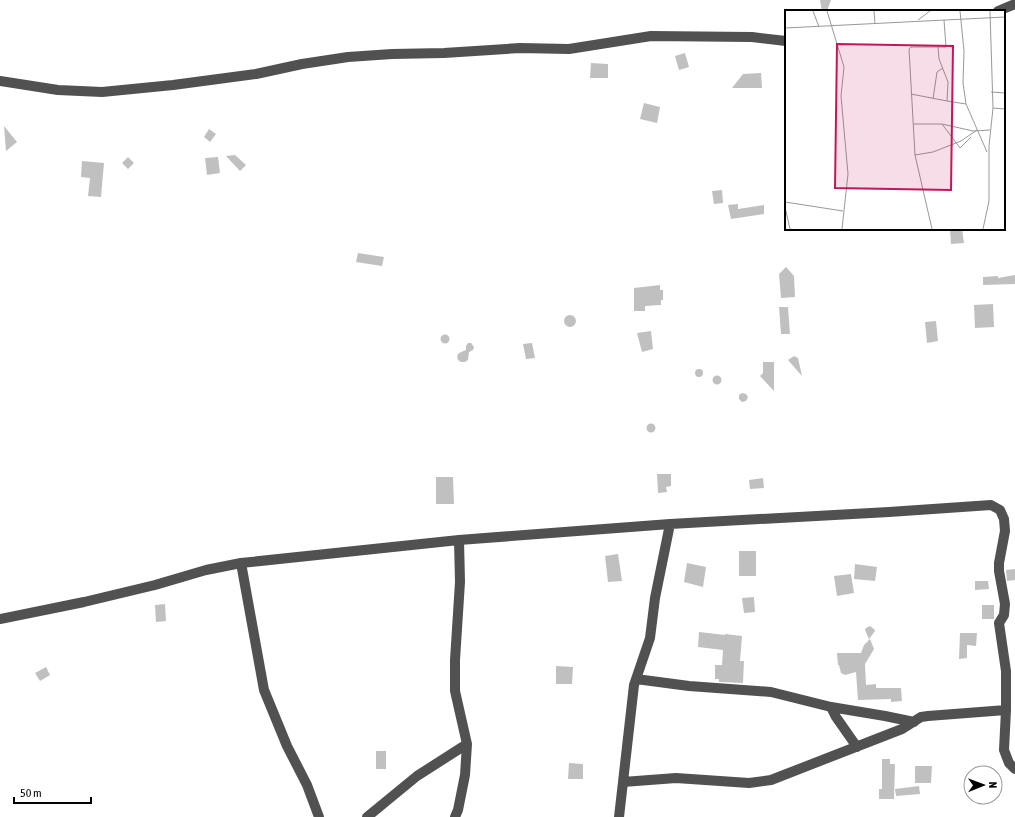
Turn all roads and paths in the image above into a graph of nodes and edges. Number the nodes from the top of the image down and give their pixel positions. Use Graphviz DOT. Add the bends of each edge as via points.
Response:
graph roads {
  1 [pos="1015,4"];
  2 [pos="1000,10"];
  3 [pos="785,41"];
  4 [pos="0,81"];
  5 [pos="670,524"];
  6 [pos="460,540"];
  7 [pos="240,563"];
  8 [pos="0,620"];
  9 [pos="636,679"];
  10 [pos="831,707"];
  11 [pos="1006,710"];
  12 [pos="914,722"];
  13 [pos="467,744"];
  14 [pos="857,747"];
  15 [pos="1015,769"];
  16 [pos="624,782"];
  17 [pos="319,817"];
  18 [pos="367,817"];
  19 [pos="456,817"];
  20 [pos="620,817"];
  1 -- 2 [label="street"];
  3 -- 4 [label="street" via="752,37 651,36 569,49 520,48 392,54 302,64 256,74 180,84 102,92 58,90"];
  5 -- 6 [label="street"];
  5 -- 9 [label="street" via="650,638"];
  5 -- 11 [label="street" via="986,504 997,507 1004,519 999,571 1006,604 999,623 1006,671"];
  6 -- 7 [label="street"];
  6 -- 13 [label="street" via="455,691"];
  7 -- 8 [label="street"];
  7 -- 17 [label="street" via="264,690"];
  9 -- 10 [label="street" via="771,692"];
  9 -- 16 [label="street"];
  10 -- 12 [label="street"];
  10 -- 14 [label="street"];
  11 -- 12 [label="street" via="928,716"];
  11 -- 15 [label="street" via="1004,750"];
  12 -- 14 [label="street"];
  13 -- 18 [label="street" via="417,776"];
  13 -- 19 [label="street" via="465,775"];
  14 -- 16 [label="street" via="760,782 676,778"];
  16 -- 20 [label="street"];
}
